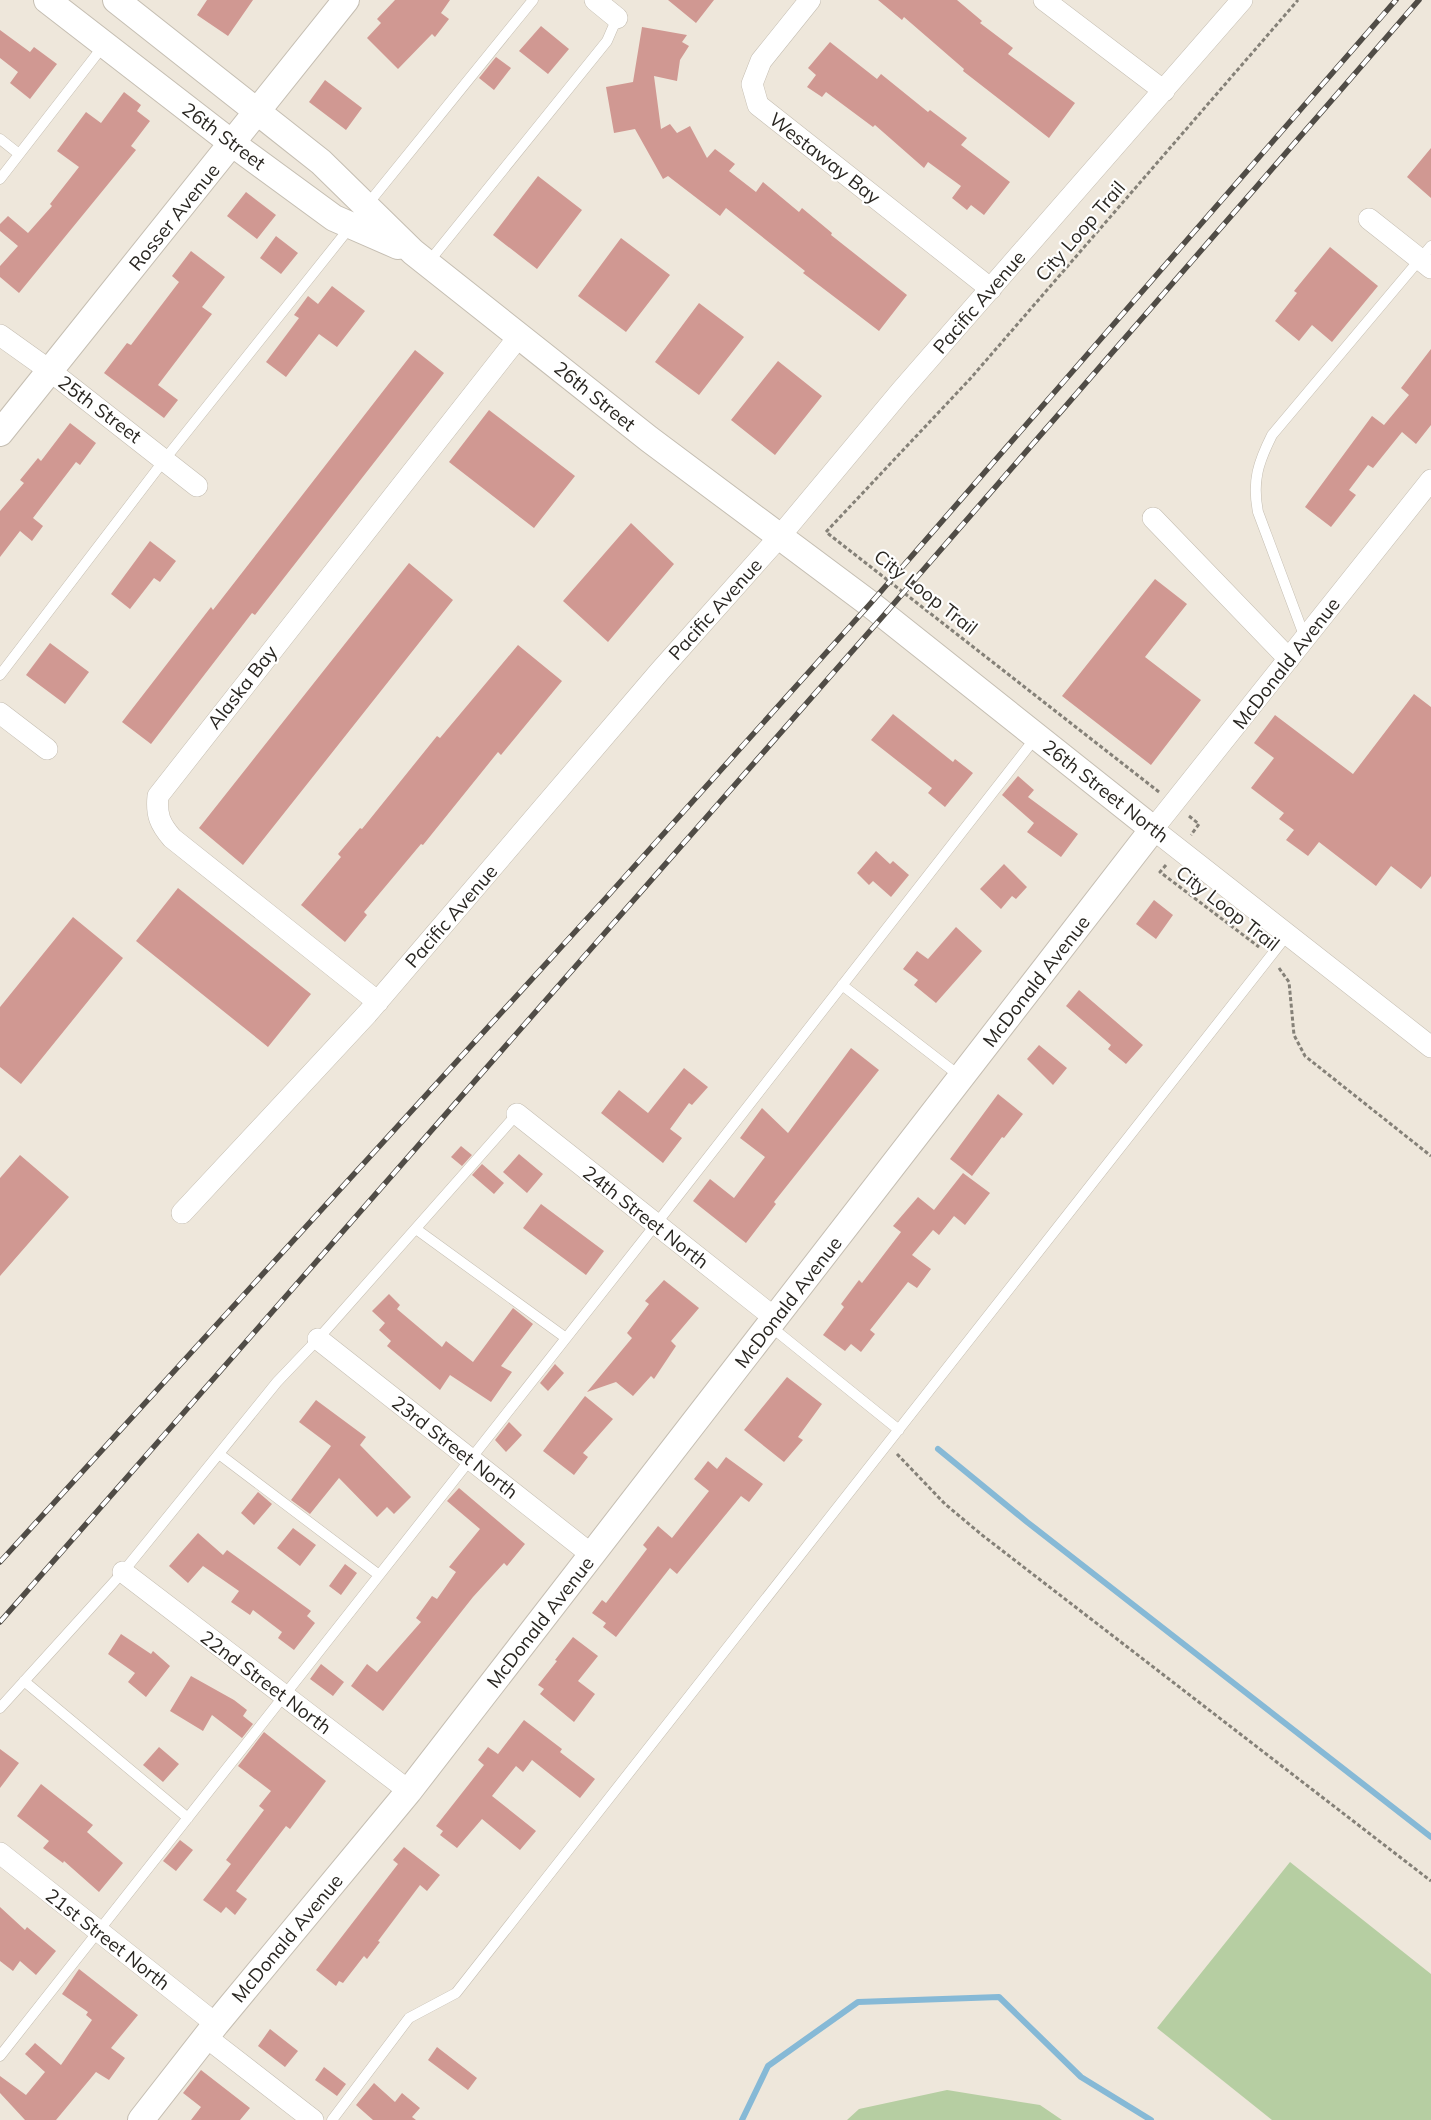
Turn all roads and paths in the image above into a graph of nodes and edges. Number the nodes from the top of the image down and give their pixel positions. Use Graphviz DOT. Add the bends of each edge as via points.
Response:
graph roads {
  1 [pos="48,0"];
  2 [pos="346,0"];
  3 [pos="532,0"];
  4 [pos="596,0"];
  5 [pos="810,0"];
  6 [pos="1044,0"];
  7 [pos="1242,0"];
  8 [pos="1298,0"];
  9 [pos="128,6"];
  10 [pos="617,18"];
  11 [pos="104,44"];
  12 [pos="1164,91"];
  13 [pos="258,111"];
  14 [pos="0,140"];
  15 [pos="233,144"];
  16 [pos="19,154"];
  17 [pos="0,179"];
  18 [pos="359,216"];
  19 [pos="1370,219"];
  20 [pos="420,258"];
  21 [pos="1428,258"];
  22 [pos="991,289"];
  23 [pos="0,335"];
  24 [pos="520,335"];
  25 [pos="49,370"];
  26 [pos="0,433"];
  27 [pos="165,459"];
  28 [pos="1431,480"];
  29 [pos="197,486"];
  30 [pos="1153,518"];
  31 [pos="780,536"];
  32 [pos="1306,639"];
  33 [pos="1289,659"];
  34 [pos="0,674"];
  35 [pos="0,712"];
  36 [pos="1036,736"];
  37 [pos="47,749"];
  38 [pos="1175,804"];
  39 [pos="1154,829"];
  40 [pos="1180,848"];
  41 [pos="1288,934"];
  42 [pos="1271,957"];
  43 [pos="842,985"];
  44 [pos="378,1002"];
  45 [pos="1431,1047"];
  46 [pos="961,1078"];
  47 [pos="517,1114"];
  48 [pos="1431,1156"];
  49 [pos="182,1213"];
  50 [pos="656,1224"];
  51 [pos="416,1228"];
  52 [pos="773,1322"];
  53 [pos="566,1338"];
  54 [pos="318,1339"];
  55 [pos="899,1430"];
  56 [pos="888,1444"];
  57 [pos="218,1454"];
  58 [pos="471,1459"];
  59 [pos="592,1555"];
  60 [pos="123,1572"];
  61 [pos="379,1575"];
  62 [pos="24,1681"];
  63 [pos="284,1696"];
  64 [pos="0,1708"];
  65 [pos="409,1791"];
  66 [pos="188,1818"];
  67 [pos="0,1853"];
  68 [pos="1431,1881"];
  69 [pos="97,1932"];
  70 [pos="211,2030"];
  71 [pos="2,2051"];
  72 [pos="141,2120"];
  73 [pos="313,2120"];
  74 [pos="332,2120"];
  1 -- 11 [label="street, 26th Street"];
  2 -- 13 [label="street, Rosser Avenue"];
  3 -- 18 [label="lane"];
  4 -- 10 [label="street"];
  5 -- 22 [label="street, Westaway Bay" via="761,60 752,84 758,105"];
  6 -- 12 [label="street"];
  7 -- 12 [label="street, Pacific Avenue"];
  8 -- 38 [label="path, City Loop Trail" via="970,379 826,532"];
  9 -- 13 [label="street, 26th Street"];
  10 -- 20 [label="lane" via="607,41"];
  11 -- 15 [label="street, 26th Street"];
  11 -- 16 [label="lane"];
  12 -- 22 [label="street, Pacific Avenue"];
  13 -- 15 [label="street, Rosser Avenue"];
  13 -- 18 [label="street, 26th Street" via="321,162"];
  14 -- 16 [label="lane"];
  15 -- 18 [label="street, 26th Street" via="334,218"];
  15 -- 25 [label="street, Rosser Avenue"];
  16 -- 17 [label="lane"];
  18 -- 20 [label="street, 26th Street"];
  18 -- 27 [label="lane"];
  19 -- 21 [label="street"];
  20 -- 24 [label="street, 26th Street"];
  21 -- 32 [label="lane" via="1272,435 1260,460 1254,490 1258,512"];
  22 -- 31 [label="street, Pacific Avenue"];
  23 -- 25 [label="street, 25th Street"];
  24 -- 31 [label="street, 26th Street" via="649,439"];
  24 -- 44 [label="street, Alaska Bay" via="158,796 156,812 161,826 172,838"];
  25 -- 26 [label="street, Rosser Avenue"];
  25 -- 27 [label="street, 25th Street"];
  27 -- 29 [label="street, 25th Street"];
  27 -- 34 [label="lane"];
  28 -- 32 [label="street, McDonald Avenue"];
  30 -- 33 [label="street"];
  31 -- 36 [label="street, 26th Street North"];
  31 -- 44 [label="street, Pacific Avenue" via="660,671"];
  32 -- 33 [label="street, McDonald Avenue"];
  33 -- 38 [label="street, McDonald Avenue"];
  35 -- 37 [label="street"];
  36 -- 39 [label="street, 26th Street North"];
  36 -- 43 [label="lane"];
  38 -- 39 [label="street, McDonald Avenue"];
  38 -- 40 [label="path, City Loop Trail" via="1199,824"];
  39 -- 40 [label="street, 26th Street North"];
  39 -- 46 [label="street, McDonald Avenue"];
  40 -- 41 [label="street, 26th Street North"];
  40 -- 42 [label="path, City Loop Trail" via="1160,872"];
  41 -- 42 [label="lane"];
  41 -- 45 [label="street, 26th Street North"];
  42 -- 48 [label="path, City Loop Trail" via="1289,982 1294,1035 1305,1056"];
  42 -- 55 [label="lane"];
  43 -- 46 [label="lane"];
  43 -- 50 [label="lane"];
  44 -- 49 [label="street, Pacific Avenue"];
  46 -- 52 [label="street, McDonald Avenue"];
  47 -- 50 [label="street, 24th Street North"];
  47 -- 51 [label="lane"];
  50 -- 52 [label="street, 24th Street North"];
  50 -- 53 [label="lane"];
  51 -- 53 [label="lane"];
  51 -- 54 [label="lane"];
  52 -- 55 [label="lane"];
  52 -- 59 [label="street, McDonald Avenue"];
  53 -- 58 [label="lane"];
  54 -- 57 [label="lane" via="277,1382"];
  54 -- 58 [label="street, 23rd Street North"];
  55 -- 56 [label="lane"];
  56 -- 68 [label="path" via="945,1504 982,1535"];
  56 -- 74 [label="lane" via="456,1993 409,2018"];
  57 -- 60 [label="lane"];
  57 -- 61 [label="lane"];
  58 -- 59 [label="street, 23rd Street North"];
  58 -- 61 [label="lane"];
  59 -- 65 [label="street, McDonald Avenue"];
  60 -- 62 [label="lane"];
  60 -- 63 [label="street, 22nd Street North"];
  61 -- 63 [label="lane"];
  62 -- 64 [label="lane"];
  62 -- 66 [label="lane"];
  63 -- 65 [label="street, 22nd Street North"];
  63 -- 66 [label="lane"];
  65 -- 70 [label="street, McDonald Avenue"];
  66 -- 69 [label="lane"];
  67 -- 69 [label="street, 21st Street North"];
  69 -- 70 [label="street, 21st Street North"];
  69 -- 71 [label="lane"];
  70 -- 72 [label="street, McDonald Avenue"];
  70 -- 73 [label="street, 21st Street North"];
}
